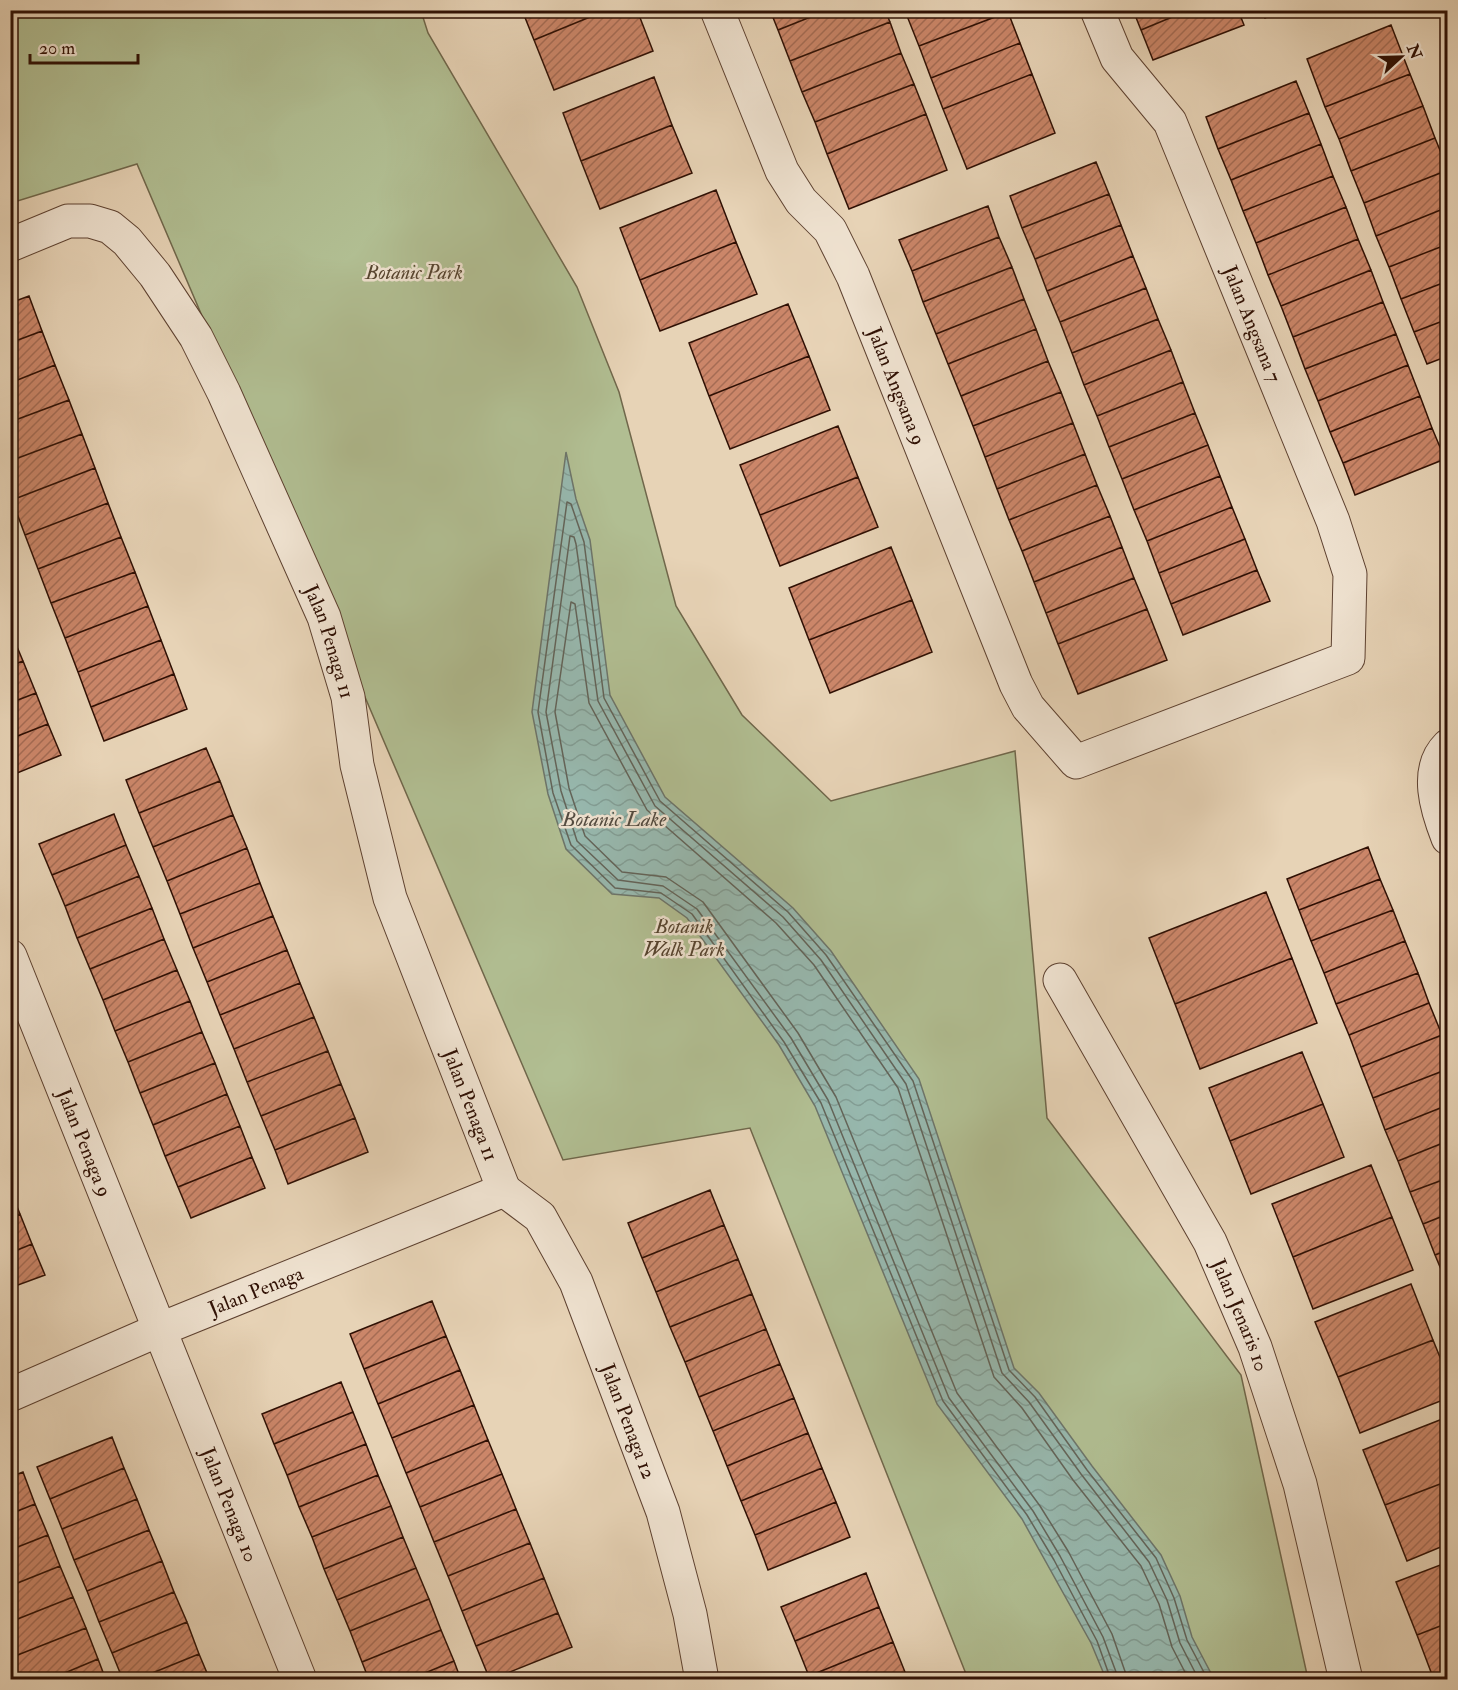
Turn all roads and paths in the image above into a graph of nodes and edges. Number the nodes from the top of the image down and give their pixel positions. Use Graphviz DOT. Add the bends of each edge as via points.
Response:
graph roads {
  1 [pos="717,10"];
  2 [pos="1097,10"];
  3 [pos="10,244"];
  4 [pos="1348,658"];
  5 [pos="1448,746"];
  6 [pos="1448,838"];
  7 [pos="10,956"];
  8 [pos="1059,980"];
  9 [pos="504,1190"];
  10 [pos="160,1329"];
  11 [pos="10,1395"];
  12 [pos="300,1680"];
  13 [pos="702,1680"];
  14 [pos="1346,1680"];
  1 -- 4 [label="street, Jalan Angsana 9" via="782,171 801,201 830,230 853,276 1016,684 1028,707 1076,762"];
  2 -- 4 [label="street, Jalan Angsana 7" via="1117,58 1170,122 1333,521 1350,574"];
  3 -- 9 [label="street, Jalan Penaga 11" via="68,221 90,221 110,227 154,275 196,337 324,617 348,697 357,765 390,898"];
  5 -- 6 [label="street" via="1439,755 1435,788 1436,807"];
  7 -- 10 [label="street, Jalan Penaga 9"];
  8 -- 14 [label="street, Jalan Jenaris 10" via="1210,1242 1255,1347 1300,1484"];
  9 -- 10 [label="street, Jalan Penaga"];
  9 -- 13 [label="street, Jalan Penaga 12" via="540,1217 576,1282 663,1512 690,1614"];
  10 -- 11 [label="street, Jalan Penaga"];
  10 -- 12 [label="street, Jalan Penaga 10"];
}
